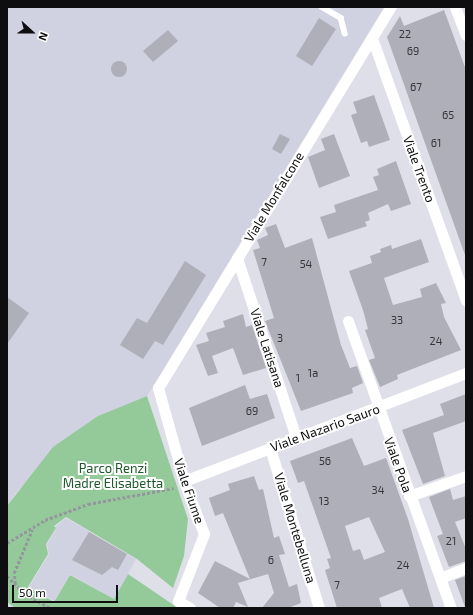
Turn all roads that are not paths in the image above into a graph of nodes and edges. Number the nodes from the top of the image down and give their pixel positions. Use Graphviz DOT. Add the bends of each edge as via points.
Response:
graph roads {
  1 [pos="322,7"];
  2 [pos="391,7"];
  3 [pos="455,7"];
  4 [pos="345,33"];
  5 [pos="466,35"];
  6 [pos="372,38"];
  7 [pos="237,258"];
  8 [pos="466,301"];
  9 [pos="348,321"];
  10 [pos="466,373"];
  11 [pos="158,388"];
  12 [pos="378,410"];
  13 [pos="296,437"];
  14 [pos="270,448"];
  15 [pos="466,476"];
  16 [pos="184,482"];
  17 [pos="409,496"];
  18 [pos="466,568"];
  19 [pos="440,578"];
  20 [pos="190,608"];
  21 [pos="319,608"];
  22 [pos="451,608"];
  1 -- 4 [label="lane" via="341,18"];
  2 -- 6 [label="street, Viale Monfalcone"];
  3 -- 5 [label="street"];
  6 -- 7 [label="street, Viale Monfalcone"];
  6 -- 8 [label="street, Viale Trento"];
  7 -- 11 [label="street, Viale Monfalcone"];
  7 -- 13 [label="street, Viale Latisana"];
  9 -- 12 [label="street, Viale Pola"];
  10 -- 12 [label="street, Viale Nazario Sauro"];
  11 -- 16 [label="street, Viale Fiume"];
  12 -- 13 [label="street, Viale Nazario Sauro"];
  12 -- 17 [label="street, Viale Pola"];
  13 -- 14 [label="street, Viale Nazario Sauro"];
  14 -- 16 [label="street, Viale Nazario Sauro"];
  14 -- 21 [label="street, Viale Montebelluna"];
  15 -- 17 [label="street"];
  16 -- 20 [label="street, Viale Fiume" via="204,534 178,601"];
  17 -- 19 [label="street, Viale Pola"];
  18 -- 19 [label="street"];
  19 -- 22 [label="street, Viale Pola"];
}
